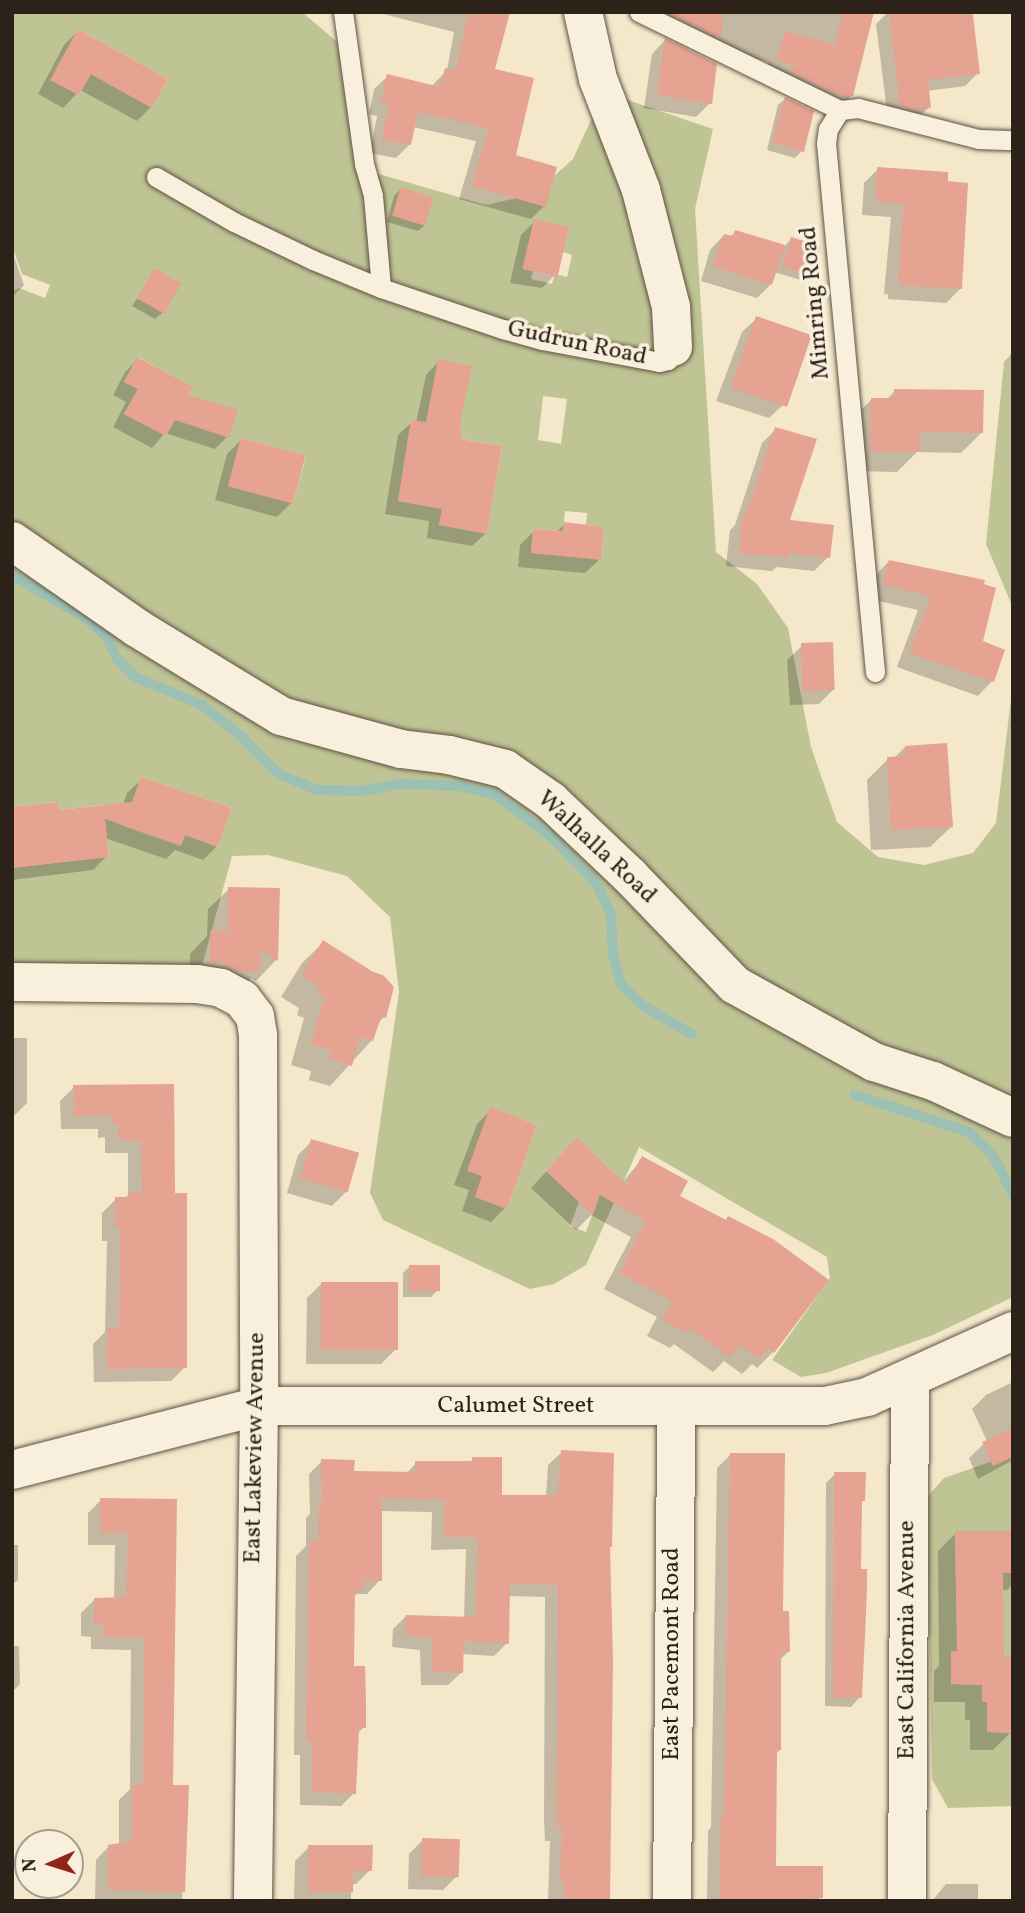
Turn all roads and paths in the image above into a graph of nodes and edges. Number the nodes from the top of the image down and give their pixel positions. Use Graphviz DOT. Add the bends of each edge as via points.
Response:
graph roads {
  1 [pos="343,12"];
  2 [pos="583,12"];
  3 [pos="639,12"];
  4 [pos="840,110"];
  5 [pos="1013,140"];
  6 [pos="156,177"];
  7 [pos="381,288"];
  8 [pos="673,347"];
  9 [pos="12,541"];
  10 [pos="875,672"];
  11 [pos="12,982"];
  12 [pos="1013,1118"];
  13 [pos="1013,1331"];
  14 [pos="910,1378"];
  15 [pos="259,1406"];
  16 [pos="676,1407"];
  17 [pos="12,1470"];
  18 [pos="253,1901"];
  19 [pos="672,1901"];
  20 [pos="907,1901"];
  1 -- 7 [label="lane" via="364,164 373,196"];
  2 -- 8 [label="street, Gudrun Road" via="598,79 641,191 671,307"];
  3 -- 4 [label="lane"];
  4 -- 5 [label="lane" via="858,108 979,139"];
  4 -- 10 [label="lane, Mimring Road" via="826,142"];
  6 -- 7 [label="lane, Gudrun Road" via="234,222"];
  7 -- 8 [label="lane, Gudrun Road" via="542,340 659,362 668,360"];
  9 -- 12 [label="street, Walhalla Road" via="137,628 281,716 401,749 505,769 551,801 735,985 874,1062 933,1081"];
  11 -- 15 [label="street, East Lakeview Avenue" via="197,984 221,988 243,999 255,1016"];
  13 -- 14 [label="street, Calumet Street"];
  14 -- 16 [label="street, Calumet Street" via="867,1396 825,1406"];
  14 -- 20 [label="street, East California Avenue"];
  15 -- 16 [label="street, Calumet Street"];
  15 -- 17 [label="street, Calumet Street"];
  15 -- 18 [label="street, East Lakeview Avenue"];
  16 -- 19 [label="street, East Pacemont Road"];
}
